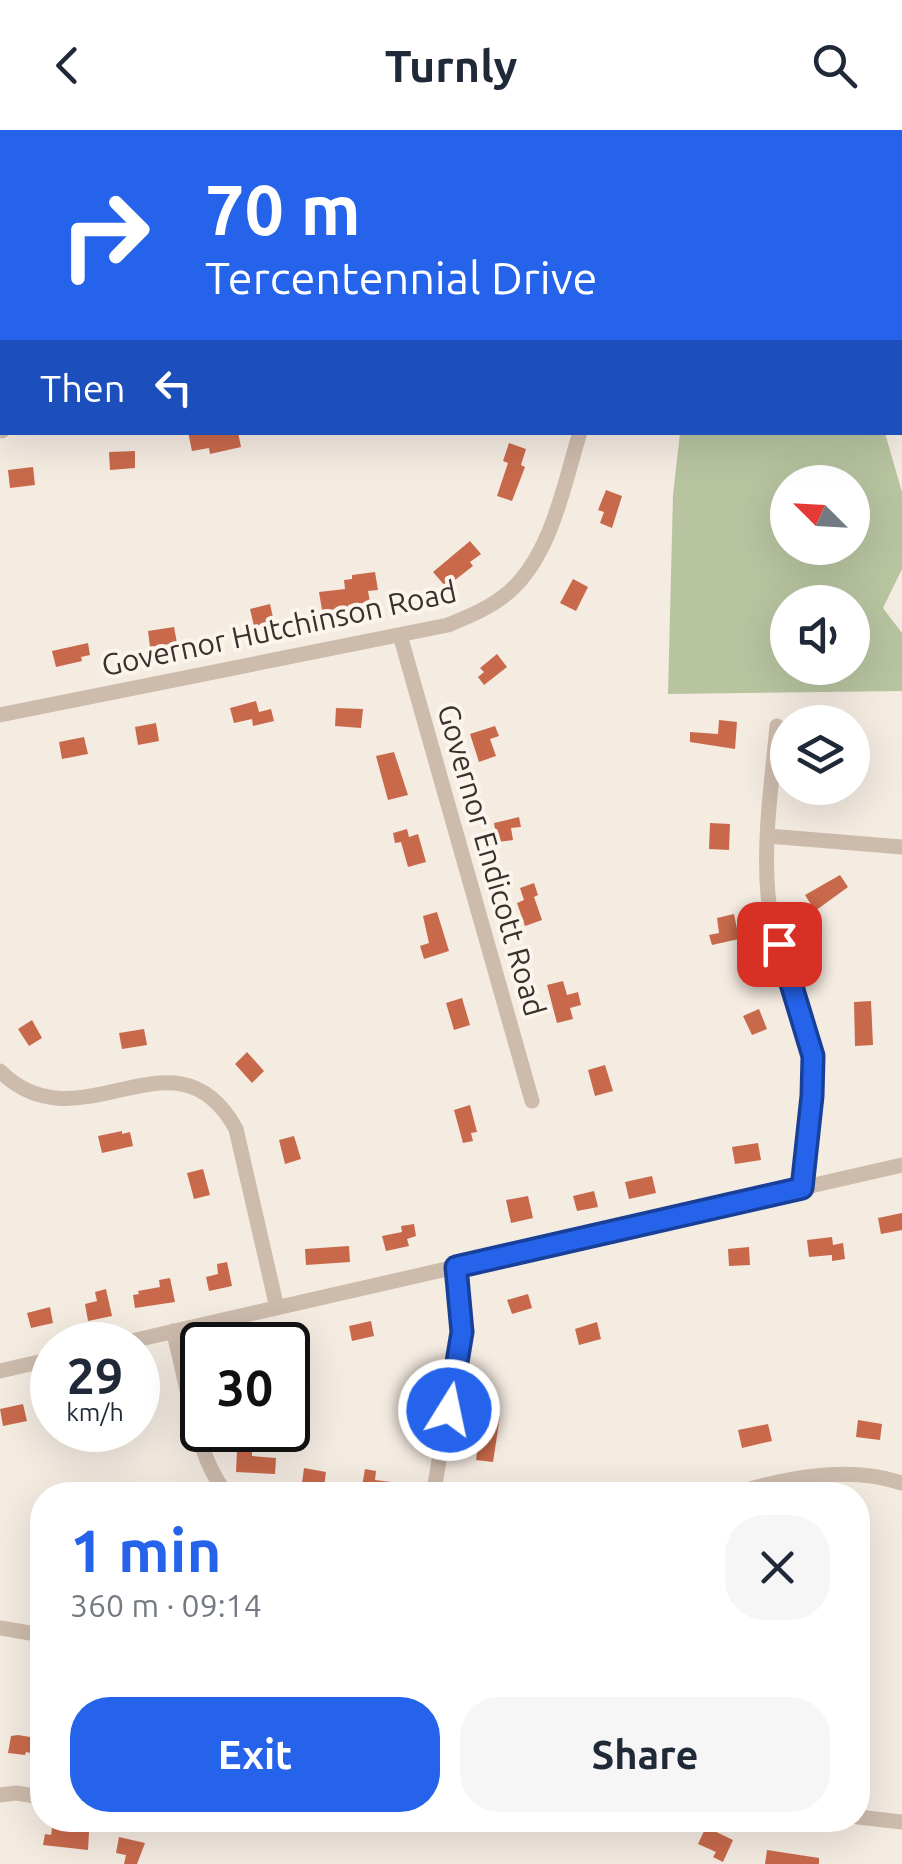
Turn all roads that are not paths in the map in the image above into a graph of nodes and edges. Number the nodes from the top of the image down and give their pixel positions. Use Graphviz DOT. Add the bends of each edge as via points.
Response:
graph roads {
  1 [pos="579,435"];
  2 [pos="400,634"];
  3 [pos="0,715"];
  4 [pos="771,805"];
  5 [pos="768,836"];
  6 [pos="902,847"];
  7 [pos="0,1072"];
  8 [pos="532,1101"];
  9 [pos="902,1165"];
  10 [pos="802,1188"];
  11 [pos="456,1267"];
  12 [pos="277,1308"];
  13 [pos="173,1332"];
  14 [pos="160,1335"];
  15 [pos="30,1364"];
  16 [pos="0,1371"];
  17 [pos="217,1482"];
  18 [pos="435,1482"];
  19 [pos="779,1482"];
  20 [pos="902,1483"];
  21 [pos="0,1628"];
  22 [pos="30,1633"];
  23 [pos="0,1795"];
  24 [pos="30,1795"];
  25 [pos="870,1818"];
  26 [pos="902,1822"];
  1 -- 2 [label="street, Governor Hutchinson Road" via="549,528 512,590 448,625"];
  2 -- 3 [label="street, Governor Hutchinson Road"];
  2 -- 8 [label="street, Governor Endicott Road"];
  4 -- 5 [label="street"];
  5 -- 6 [label="street"];
  5 -- 10 [label="street" via="770,910 813,1056"];
  7 -- 12 [label="street" via="12,1084 54,1100 175,1082 212,1098 236,1129"];
  9 -- 10 [label="street"];
  10 -- 11 [label="street"];
  11 -- 12 [label="street"];
  11 -- 18 [label="street" via="462,1332"];
  12 -- 13 [label="street"];
  13 -- 14 [label="street"];
  13 -- 17 [label="street"];
  15 -- 16 [label="street"];
  19 -- 20 [label="street" via="826,1475"];
  21 -- 22 [label="street"];
  23 -- 24 [label="street"];
  25 -- 26 [label="street"];
}
